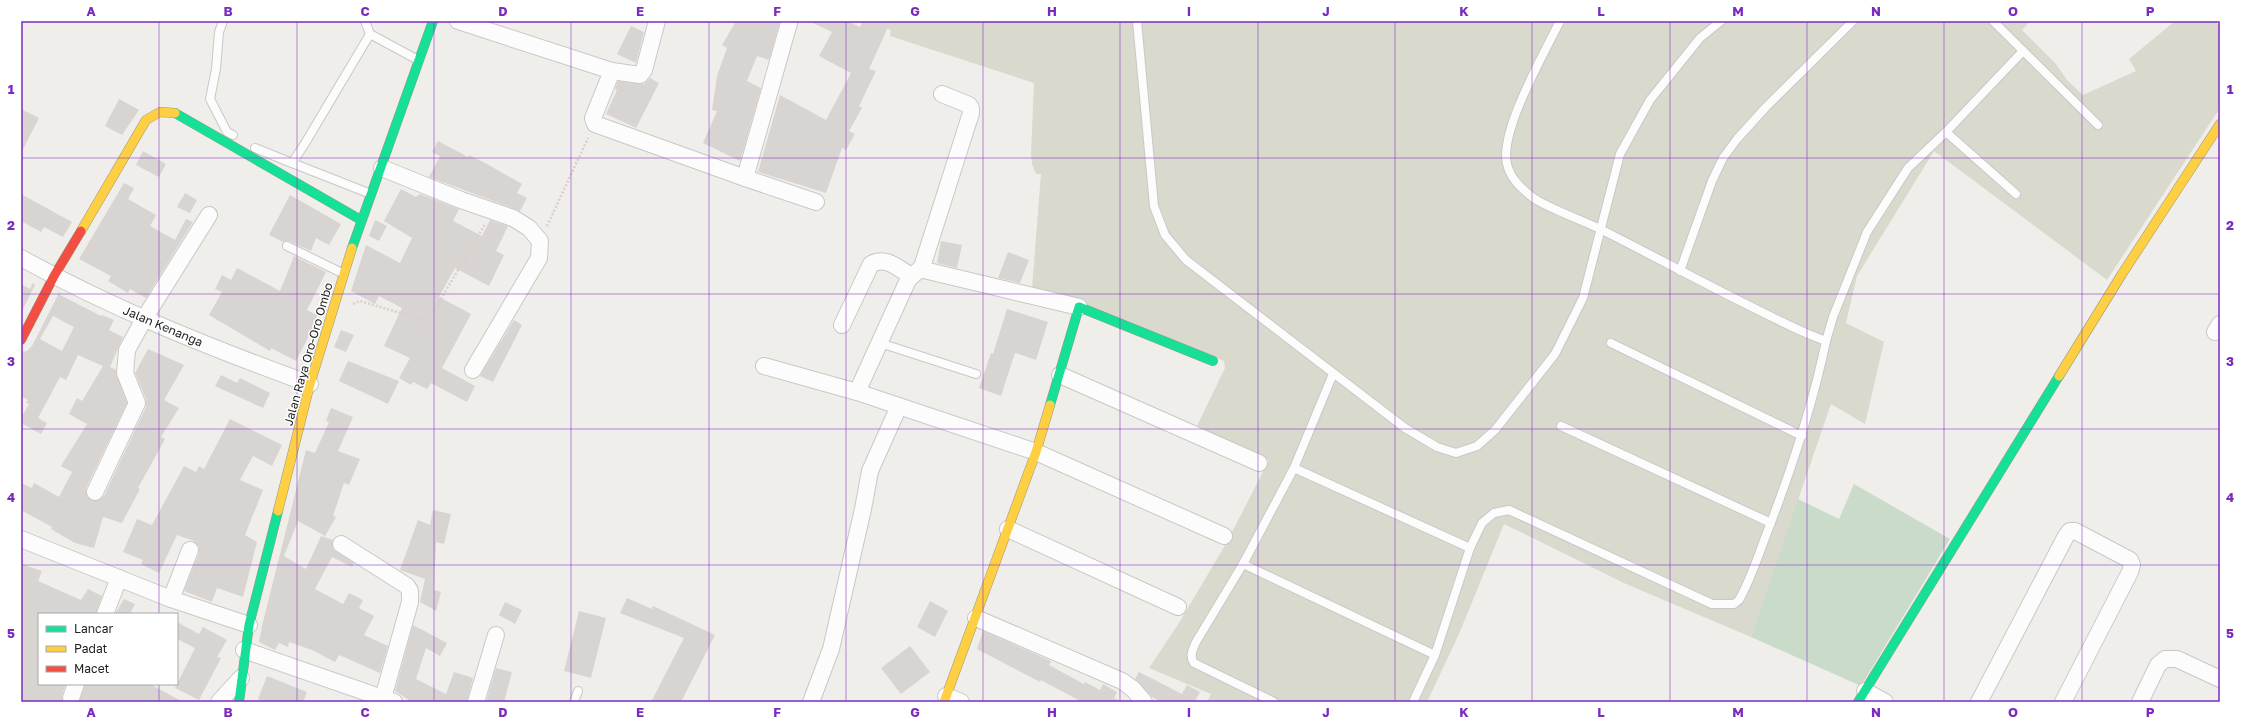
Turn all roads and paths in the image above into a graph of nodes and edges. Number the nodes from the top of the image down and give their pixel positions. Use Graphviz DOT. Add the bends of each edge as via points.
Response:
graph roads {
  1 [pos="223,21"];
  2 [pos="365,21"];
  3 [pos="432,21"];
  4 [pos="458,21"];
  5 [pos="657,21"];
  6 [pos="1137,21"];
  7 [pos="1560,21"];
  8 [pos="1721,21"];
  9 [pos="1853,21"];
  10 [pos="1995,22"];
  11 [pos="789,23"];
  12 [pos="370,34"];
  13 [pos="2023,51"];
  14 [pos="418,60"];
  15 [pos="612,71"];
  16 [pos="942,94"];
  17 [pos="595,124"];
  18 [pos="2220,124"];
  19 [pos="2098,126"];
  20 [pos="1946,132"];
  21 [pos="292,163"];
  22 [pos="382,168"];
  23 [pos="745,178"];
  24 [pos="372,194"];
  25 [pos="2016,194"];
  26 [pos="816,202"];
  27 [pos="492,212"];
  28 [pos="209,215"];
  29 [pos="361,220"];
  30 [pos="1600,229"];
  31 [pos="540,241"];
  32 [pos="287,246"];
  33 [pos="21,258"];
  34 [pos="1680,271"];
  35 [pos="917,272"];
  36 [pos="344,274"];
  37 [pos="54,276"];
  38 [pos="1079,307"];
  39 [pos="332,308"];
  40 [pos="144,320"];
  41 [pos="842,325"];
  42 [pos="21,340"];
  43 [pos="1826,340"];
  44 [pos="880,343"];
  45 [pos="1611,343"];
  46 [pos="1213,361"];
  47 [pos="764,366"];
  48 [pos="473,370"];
  49 [pos="976,374"];
  50 [pos="1333,374"];
  51 [pos="1060,375"];
  52 [pos="310,384"];
  53 [pos="857,392"];
  54 [pos="899,406"];
  55 [pos="1561,426"];
  56 [pos="1802,436"];
  57 [pos="1036,452"];
  58 [pos="1259,463"];
  59 [pos="1294,468"];
  60 [pos="95,492"];
  61 [pos="1771,523"];
  62 [pos="1008,529"];
  63 [pos="1224,536"];
  64 [pos="21,539"];
  65 [pos="341,544"];
  66 [pos="1470,548"];
  67 [pos="190,550"];
  68 [pos="1243,564"];
  69 [pos="119,578"];
  70 [pos="171,598"];
  71 [pos="1178,607"];
  72 [pos="105,613"];
  73 [pos="976,618"];
  74 [pos="249,625"];
  75 [pos="496,635"];
  76 [pos="244,650"];
  77 [pos="1435,655"];
  78 [pos="242,678"];
  79 [pos="2220,679"];
  80 [pos="578,691"];
  81 [pos="1861,697"];
  82 [pos="945,699"];
  83 [pos="388,700"];
  84 [pos="219,702"];
  85 [pos="239,702"];
  86 [pos="476,702"];
  87 [pos="574,702"];
  88 [pos="811,702"];
  89 [pos="961,702"];
  90 [pos="1144,702"];
  91 [pos="1274,702"];
  92 [pos="1413,702"];
  93 [pos="1885,702"];
  94 [pos="1980,702"];
  95 [pos="2063,702"];
  96 [pos="2140,702"];
  1 -- 21 [label="lane" via="219,32 210,99 228,132"];
  2 -- 12 [label="lane"];
  3 -- 14 [label="street, Jalan Raya Oro-Oro Ombo"];
  4 -- 15 [label="street"];
  5 -- 15 [label="street" via="643,74"];
  6 -- 50 [label="lane" via="1154,206 1165,235 1186,260"];
  7 -- 30 [label="lane" via="1515,116 1508,140 1507,163 1515,182 1534,198"];
  8 -- 30 [label="lane" via="1700,38 1650,100 1620,154"];
  9 -- 34 [label="lane" via="1766,107 1723,158 1712,181"];
  10 -- 13 [label="lane"];
  11 -- 23 [label="street"];
  12 -- 14 [label="lane"];
  12 -- 21 [label="lane"];
  13 -- 19 [label="lane"];
  13 -- 20 [label="lane"];
  14 -- 22 [label="street, Jalan Raya Oro-Oro Ombo"];
  15 -- 17 [label="street" via="594,118"];
  16 -- 35 [label="street" via="969,105 971,113"];
  17 -- 23 [label="street"];
  17 -- 31 [label="path"];
  18 -- 81 [label="street" via="2114,288"];
  20 -- 25 [label="lane"];
  20 -- 43 [label="lane" via="1908,168 1867,232"];
  21 -- 24 [label="lane"];
  22 -- 24 [label="street, Jalan Raya Oro-Oro Ombo"];
  22 -- 27 [label="street"];
  23 -- 26 [label="street"];
  24 -- 29 [label="street, Jalan Raya Oro-Oro Ombo"];
  27 -- 31 [label="street" via="513,218 529,228"];
  27 -- 39 [label="path" via="428,321 360,301 344,310"];
  28 -- 40 [label="street"];
  29 -- 36 [label="street, Jalan Raya Oro-Oro Ombo"];
  29 -- 37 [label="street" via="177,114 160,110 146,120"];
  30 -- 34 [label="lane"];
  30 -- 50 [label="lane" via="1583,298 1555,354 1495,430 1477,446 1456,453 1437,447 1404,428"];
  31 -- 48 [label="street" via="539,258"];
  32 -- 36 [label="lane"];
  33 -- 37 [label="street, Jalan Kenanga"];
  34 -- 43 [label="lane" via="1785,324"];
  35 -- 38 [label="street" via="924,270"];
  35 -- 41 [label="street" via="882,260 871,264"];
  35 -- 44 [label="street"];
  36 -- 39 [label="street, Jalan Raya Oro-Oro Ombo"];
  37 -- 40 [label="street, Jalan Kenanga"];
  37 -- 42 [label="street"];
  38 -- 46 [label="street"];
  38 -- 51 [label="street"];
  39 -- 52 [label="street, Jalan Raya Oro-Oro Ombo"];
  40 -- 52 [label="street, Jalan Kenanga"];
  40 -- 60 [label="street" via="127,350 124,363 125,373 137,403"];
  43 -- 56 [label="lane" via="1818,382"];
  44 -- 49 [label="lane"];
  44 -- 53 [label="street"];
  45 -- 56 [label="lane"];
  47 -- 53 [label="street"];
  50 -- 59 [label="lane"];
  51 -- 57 [label="street"];
  51 -- 58 [label="street"];
  52 -- 74 [label="street, Jalan Raya Oro-Oro Ombo"];
  53 -- 54 [label="street"];
  54 -- 57 [label="street"];
  54 -- 88 [label="street" via="870,471 831,649"];
  55 -- 61 [label="lane"];
  56 -- 61 [label="lane"];
  57 -- 62 [label="street"];
  57 -- 63 [label="street"];
  59 -- 66 [label="lane"];
  59 -- 68 [label="lane"];
  61 -- 66 [label="lane" via="1743,595 1734,604 1724,606 1712,604 1508,510 1494,513 1482,522"];
  62 -- 71 [label="street"];
  62 -- 73 [label="street"];
  64 -- 69 [label="street"];
  65 -- 83 [label="street" via="407,586 410,591 410,602"];
  66 -- 77 [label="lane"];
  67 -- 70 [label="street"];
  68 -- 77 [label="lane"];
  68 -- 91 [label="lane" via="1196,642 1191,659 1194,663"];
  69 -- 70 [label="street"];
  69 -- 72 [label="street"];
  70 -- 74 [label="street"];
  73 -- 82 [label="street"];
  73 -- 90 [label="street" via="1122,681"];
  74 -- 76 [label="street, Jalan Raya Oro-Oro Ombo"];
  75 -- 86 [label="street"];
  76 -- 78 [label="street, Jalan Raya Oro-Oro Ombo"];
  76 -- 83 [label="street"];
  77 -- 92 [label="lane"];
  78 -- 84 [label="street"];
  78 -- 85 [label="street, Jalan Raya Oro-Oro Ombo"];
  79 -- 96 [label="street" via="2177,659 2165,659 2158,665"];
  80 -- 87 [label="lane"];
  81 -- 93 [label="street"];
  82 -- 89 [label="street"];
  94 -- 95 [label="street" via="2066,536 2070,531 2075,531 2130,560 2132,565"];
}
